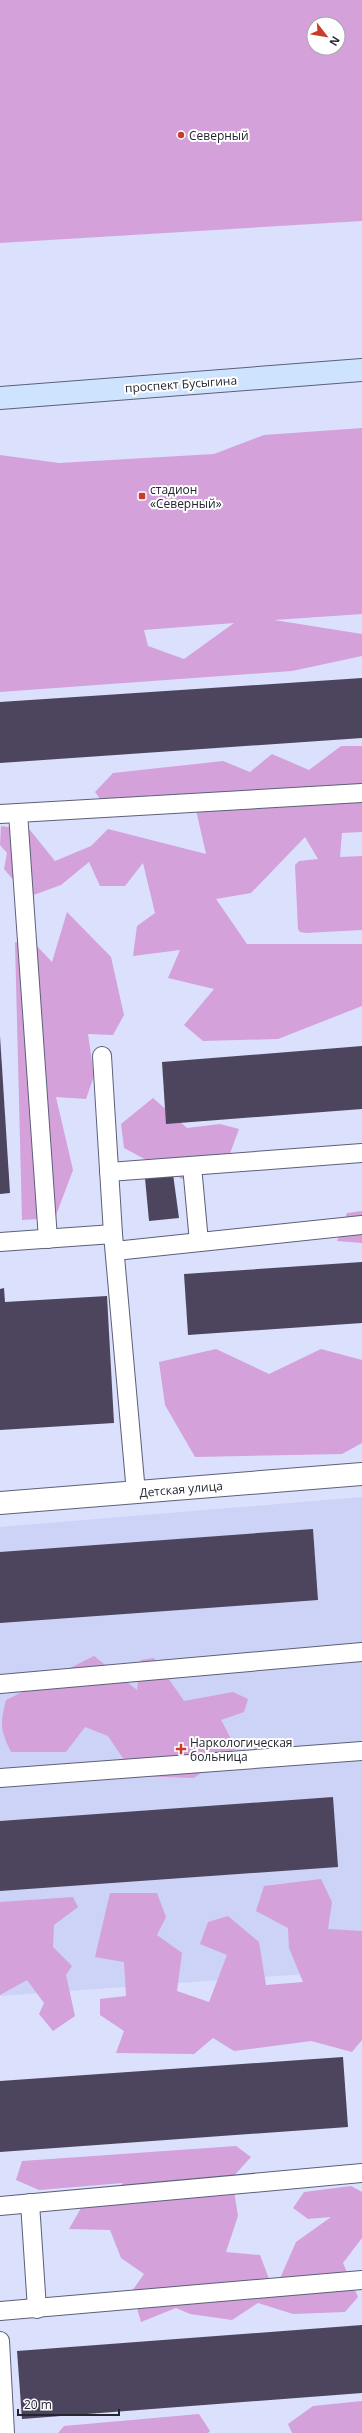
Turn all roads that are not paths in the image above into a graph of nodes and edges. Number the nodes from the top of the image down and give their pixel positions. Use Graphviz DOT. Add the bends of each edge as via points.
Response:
graph roads {
  1 [pos="362,370"];
  2 [pos="0,398"];
  3 [pos="362,793"];
  4 [pos="18,813"];
  5 [pos="0,814"];
  6 [pos="102,1056"];
  7 [pos="362,1153"];
  8 [pos="192,1166"];
  9 [pos="109,1172"];
  10 [pos="362,1225"];
  11 [pos="48,1239"];
  12 [pos="0,1242"];
  13 [pos="114,1242"];
  14 [pos="199,1242"];
  15 [pos="362,1474"];
  16 [pos="136,1493"];
  17 [pos="0,1503"];
  18 [pos="362,1652"];
  19 [pos="0,1684"];
  20 [pos="362,1752"];
  21 [pos="0,1778"];
  22 [pos="362,2173"];
  23 [pos="30,2204"];
  24 [pos="0,2206"];
  25 [pos="362,2280"];
  26 [pos="37,2309"];
  27 [pos="0,2311"];
  28 [pos="0,2341"];
  29 [pos="5,2433"];
  1 -- 2 [label="main road, проспект Бусыгина"];
  3 -- 4 [label="lane"];
  4 -- 5 [label="lane"];
  4 -- 11 [label="lane"];
  6 -- 9 [label="lane"];
  7 -- 8 [label="lane"];
  8 -- 9 [label="lane"];
  8 -- 14 [label="lane"];
  9 -- 13 [label="lane"];
  10 -- 14 [label="lane"];
  11 -- 12 [label="lane"];
  11 -- 13 [label="lane"];
  13 -- 14 [label="lane"];
  13 -- 16 [label="lane"];
  15 -- 16 [label="street, Детская улица"];
  16 -- 17 [label="street, Детская улица"];
  18 -- 19 [label="lane"];
  20 -- 21 [label="lane"];
  22 -- 23 [label="lane"];
  23 -- 24 [label="lane"];
  23 -- 26 [label="lane"];
  25 -- 26 [label="lane"];
  26 -- 27 [label="lane"];
  28 -- 29 [label="lane"];
}
